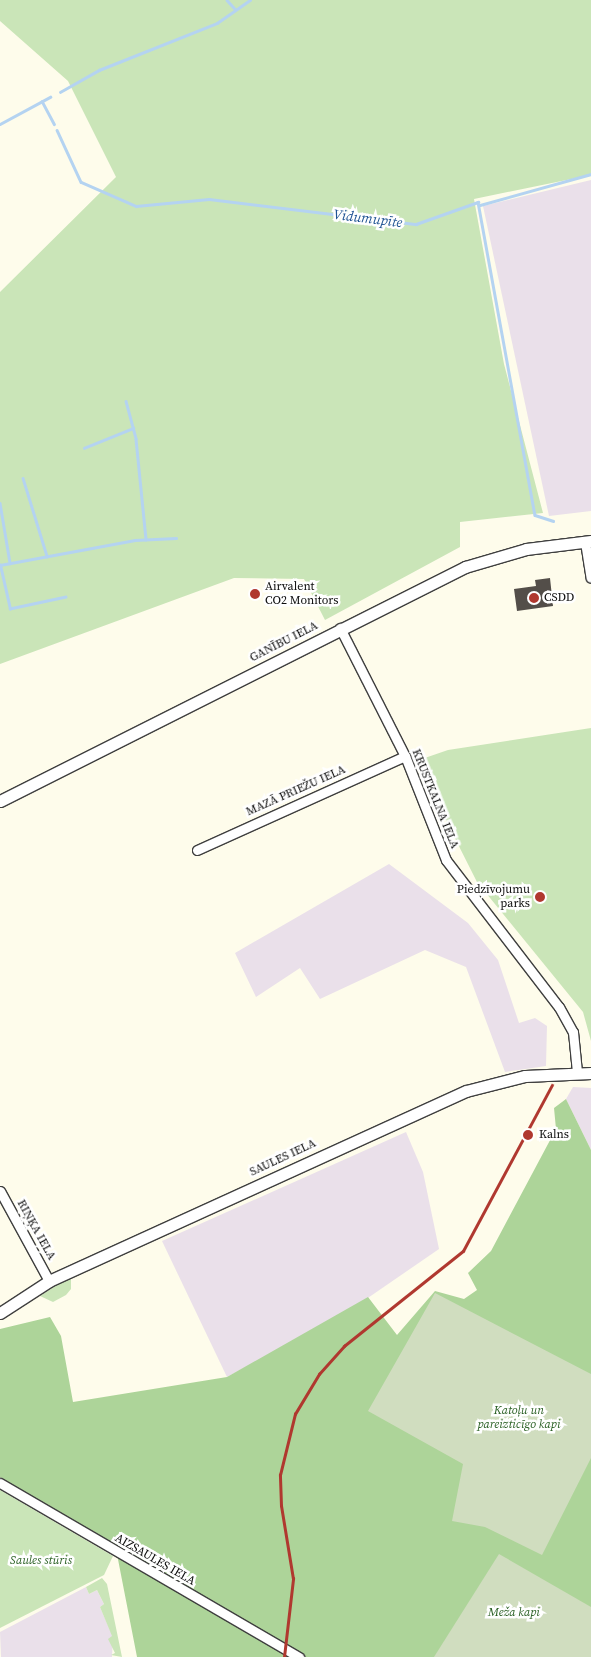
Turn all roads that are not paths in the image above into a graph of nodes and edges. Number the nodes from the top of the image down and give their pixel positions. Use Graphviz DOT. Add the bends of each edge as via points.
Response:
graph roads {
  1 [pos="588,542"];
  2 [pos="591,578"];
  3 [pos="340,628"];
  4 [pos="405,756"];
  5 [pos="0,801"];
  6 [pos="197,850"];
  7 [pos="577,1072"];
  8 [pos="591,1073"];
  9 [pos="0,1191"];
  10 [pos="49,1281"];
  11 [pos="0,1313"];
  12 [pos="0,1483"];
  13 [pos="299,1657"];
  1 -- 2 [label="street"];
  1 -- 3 [label="street, GANĪBU IELA" via="526,549 479,562"];
  3 -- 4 [label="street, KRUSTKALNA IELA"];
  3 -- 5 [label="street, GANĪBU IELA"];
  4 -- 6 [label="street, MAZĀ PRIEŽU IELA"];
  4 -- 7 [label="street, KRUSTKALNA IELA" via="446,860 559,1006 573,1032"];
  7 -- 8 [label="street, SAULES IELA"];
  7 -- 10 [label="street, SAULES IELA" via="525,1076 466,1091"];
  9 -- 10 [label="street, RIŅĶA IELA"];
  10 -- 11 [label="street, SAULES IELA"];
  12 -- 13 [label="street, AIZSAULES IELA"];
}
